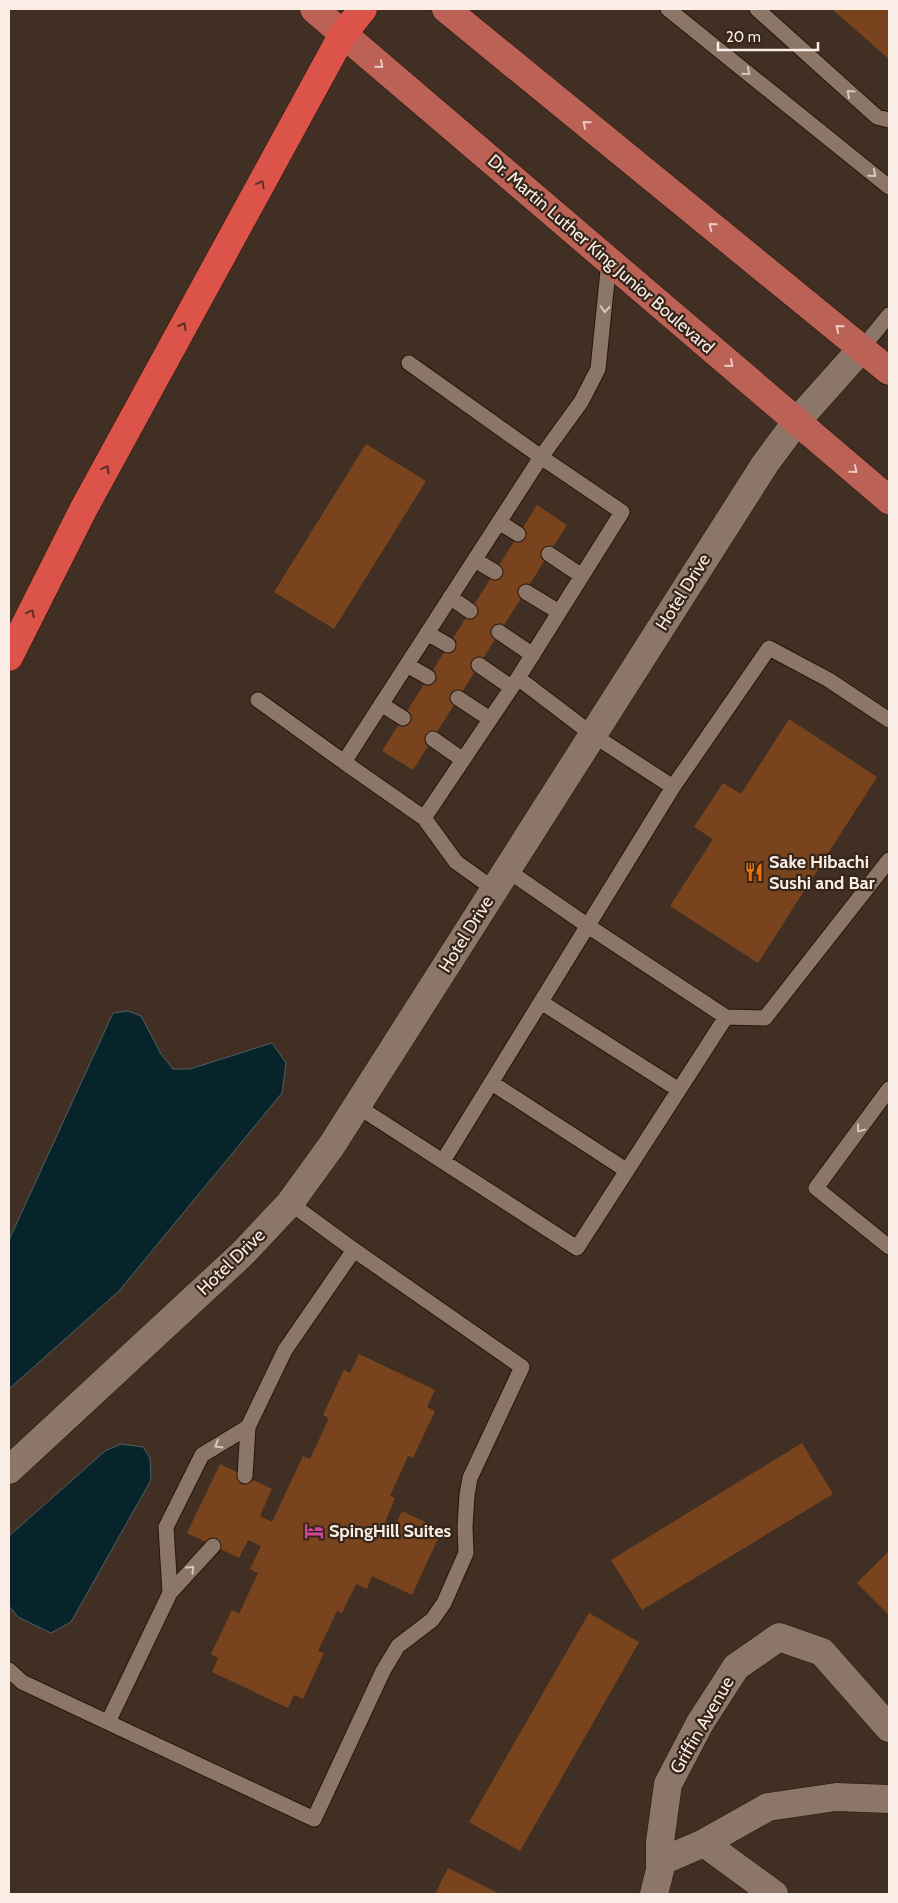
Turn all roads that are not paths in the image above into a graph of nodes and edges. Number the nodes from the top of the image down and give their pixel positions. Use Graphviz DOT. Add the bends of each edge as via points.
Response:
graph roads {
  1 [pos="314,9"];
  2 [pos="363,9"];
  3 [pos="446,9"];
  4 [pos="668,9"];
  5 [pos="757,9"];
  6 [pos="343,34"];
  7 [pos="889,120"];
  8 [pos="889,187"];
  9 [pos="609,261"];
  10 [pos="889,316"];
  11 [pos="863,348"];
  12 [pos="409,363"];
  13 [pos="889,371"];
  14 [pos="797,421"];
  15 [pos="541,457"];
  16 [pos="889,500"];
  17 [pos="500,522"];
  18 [pos="518,534"];
  19 [pos="549,554"];
  20 [pos="475,560"];
  21 [pos="495,572"];
  22 [pos="582,576"];
  23 [pos="526,592"];
  24 [pos="450,597"];
  25 [pos="470,611"];
  26 [pos="559,612"];
  27 [pos="499,632"];
  28 [pos="427,633"];
  29 [pos="448,645"];
  30 [pos="533,655"];
  31 [pos="9,657"];
  32 [pos="407,665"];
  33 [pos="479,665"];
  34 [pos="428,677"];
  35 [pos="514,683"];
  36 [pos="458,698"];
  37 [pos="258,700"];
  38 [pos="382,704"];
  39 [pos="403,718"];
  40 [pos="490,720"];
  41 [pos="889,720"];
  42 [pos="593,735"];
  43 [pos="433,738"];
  44 [pos="463,760"];
  45 [pos="344,762"];
  46 [pos="674,787"];
  47 [pos="424,818"];
  48 [pos="889,860"];
  49 [pos="501,880"];
  50 [pos="588,926"];
  51 [pos="541,1002"];
  52 [pos="726,1017"];
  53 [pos="492,1083"];
  54 [pos="679,1090"];
  55 [pos="889,1090"];
  56 [pos="357,1106"];
  57 [pos="443,1161"];
  58 [pos="626,1170"];
  59 [pos="290,1203"];
  60 [pos="889,1247"];
  61 [pos="354,1250"];
  62 [pos="248,1427"];
  63 [pos="9,1470"];
  64 [pos="246,1476"];
  65 [pos="213,1546"];
  66 [pos="170,1593"];
  67 [pos="9,1670"];
  68 [pos="108,1722"];
  69 [pos="889,1728"];
  70 [pos="889,1799"];
  71 [pos="704,1843"];
  72 [pos="660,1862"];
  73 [pos="654,1894"];
  74 [pos="774,1894"];
  1 -- 6 [label="main road, Dr. Martin Luther King Junior Boulevard"];
  2 -- 6 [label="highway"];
  11 -- 3 [label="main road, one-way"];
  4 -- 8 [label="lane, one-way"];
  7 -- 5 [label="lane, one-way" via="877,118"];
  6 -- 9 [label="main road, Dr. Martin Luther King Junior Boulevard, one-way"];
  31 -- 6 [label="highway, one-way" via="83,510"];
  9 -- 14 [label="main road, Dr. Martin Luther King Junior Boulevard, one-way"];
  9 -- 15 [label="lane, one-way" via="598,369 581,402"];
  10 -- 11 [label="lane"];
  11 -- 13 [label="main road"];
  11 -- 14 [label="street, Hotel Drive"];
  12 -- 15 [label="lane"];
  14 -- 16 [label="main road, Dr. Martin Luther King Junior Boulevard, one-way"];
  14 -- 42 [label="street, Hotel Drive" via="765,464"];
  15 -- 17 [label="lane"];
  15 -- 22 [label="lane" via="622,512"];
  17 -- 18 [label="lane"];
  17 -- 20 [label="lane"];
  19 -- 22 [label="lane"];
  20 -- 21 [label="lane"];
  20 -- 24 [label="lane"];
  22 -- 26 [label="lane"];
  23 -- 26 [label="lane"];
  24 -- 25 [label="lane"];
  24 -- 28 [label="lane"];
  26 -- 30 [label="lane"];
  27 -- 30 [label="lane"];
  28 -- 29 [label="lane"];
  28 -- 32 [label="lane"];
  30 -- 35 [label="lane"];
  32 -- 34 [label="lane"];
  32 -- 38 [label="lane"];
  33 -- 35 [label="lane"];
  35 -- 40 [label="lane"];
  35 -- 42 [label="lane"];
  36 -- 40 [label="lane"];
  37 -- 45 [label="lane"];
  38 -- 39 [label="lane"];
  38 -- 45 [label="lane"];
  40 -- 44 [label="lane"];
  41 -- 46 [label="lane" via="829,680 769,648"];
  42 -- 46 [label="lane"];
  42 -- 49 [label="street, Hotel Drive"];
  43 -- 44 [label="lane"];
  44 -- 47 [label="lane"];
  45 -- 47 [label="lane"];
  46 -- 50 [label="lane"];
  47 -- 49 [label="lane" via="456,862"];
  48 -- 52 [label="lane" via="765,1018"];
  49 -- 50 [label="lane"];
  49 -- 56 [label="street, Hotel Drive"];
  50 -- 51 [label="lane"];
  50 -- 52 [label="lane"];
  51 -- 53 [label="lane"];
  51 -- 54 [label="lane"];
  52 -- 54 [label="lane"];
  53 -- 57 [label="lane"];
  53 -- 58 [label="lane"];
  54 -- 58 [label="lane"];
  55 -- 60 [label="lane, one-way" via="816,1188"];
  56 -- 57 [label="lane"];
  56 -- 59 [label="street, Hotel Drive"];
  57 -- 58 [label="lane" via="577,1248"];
  59 -- 61 [label="lane"];
  59 -- 63 [label="street, Hotel Drive" via="242,1254"];
  61 -- 62 [label="lane" via="285,1350"];
  61 -- 68 [label="lane" via="522,1367 470,1478 466,1553 444,1603 432,1620 398,1646 383,1671 314,1819"];
  62 -- 64 [label="lane"];
  62 -- 66 [label="lane, one-way" via="202,1455 166,1527"];
  66 -- 65 [label="lane, one-way"];
  66 -- 68 [label="lane"];
  67 -- 68 [label="lane" via="22,1682"];
  69 -- 72 [label="street, Griffin Avenue" via="822,1652 779,1637 736,1667 700,1723 668,1784"];
  70 -- 71 [label="street" via="836,1797 768,1807"];
  71 -- 72 [label="street"];
  71 -- 74 [label="street"];
  72 -- 73 [label="street, Griffin Avenue"];
}
